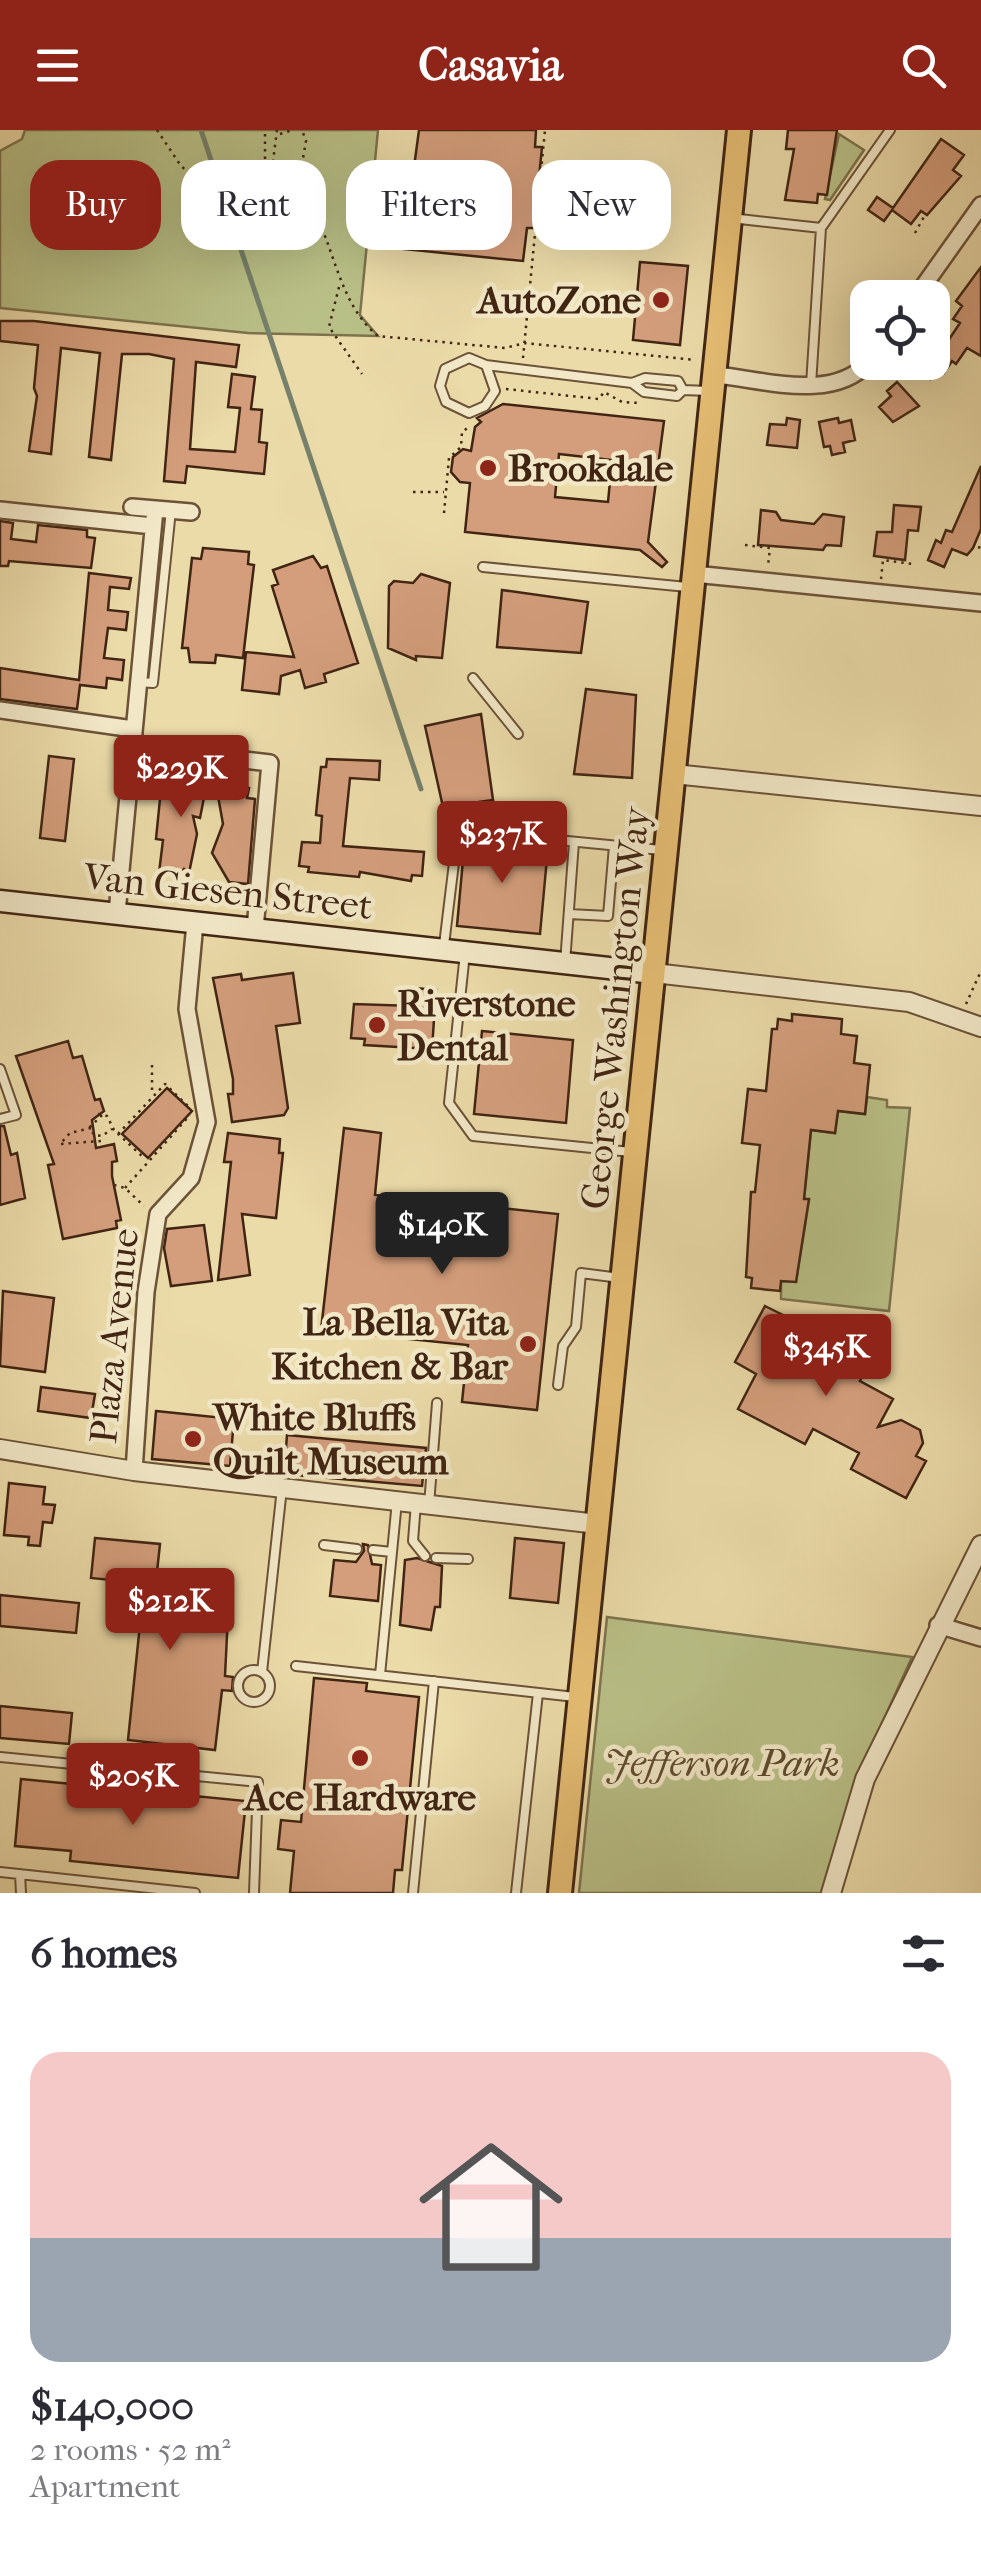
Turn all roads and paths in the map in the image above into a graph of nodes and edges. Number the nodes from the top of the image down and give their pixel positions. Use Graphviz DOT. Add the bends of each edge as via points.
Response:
graph roads {
  1 [pos="157,130"];
  2 [pos="265,130"];
  3 [pos="293,130"];
  4 [pos="302,130"];
  5 [pos="546,130"];
  6 [pos="739,130"];
  7 [pos="890,130"];
  8 [pos="277,132"];
  9 [pos="265,160"];
  10 [pos="273,160"];
  11 [pos="303,160"];
  12 [pos="181,166"];
  13 [pos="981,205"];
  14 [pos="925,215"];
  15 [pos="730,218"];
  16 [pos="821,228"];
  17 [pos="915,233"];
  18 [pos="326,244"];
  19 [pos="928,280"];
  20 [pos="339,286"];
  21 [pos="524,343"];
  22 [pos="523,359"];
  23 [pos="695,360"];
  24 [pos="486,365"];
  25 [pos="362,374"];
  26 [pos="850,377"];
  27 [pos="515,378"];
  28 [pos="632,383"];
  29 [pos="714,383"];
  30 [pos="811,385"];
  31 [pos="504,389"];
  32 [pos="514,390"];
  33 [pos="683,390"];
  34 [pos="652,404"];
  35 [pos="477,420"];
  36 [pos="412,492"];
  37 [pos="445,492"];
  38 [pos="132,507"];
  39 [pos="0,510"];
  40 [pos="191,512"];
  41 [pos="444,513"];
  42 [pos="159,515"];
  43 [pos="745,545"];
  44 [pos="913,564"];
  45 [pos="483,568"];
  46 [pos="768,569"];
  47 [pos="694,581"];
  48 [pos="880,581"];
  49 [pos="981,603"];
  50 [pos="153,609"];
  51 [pos="473,678"];
  52 [pos="0,710"];
  53 [pos="133,729"];
  54 [pos="518,734"];
  55 [pos="132,747"];
  56 [pos="674,774"];
  57 [pos="981,806"];
  58 [pos="477,832"];
  59 [pos="496,834"];
  60 [pos="574,842"];
  61 [pos="614,846"];
  62 [pos="666,850"];
  63 [pos="0,901"];
  64 [pos="117,913"];
  65 [pos="569,914"];
  66 [pos="195,923"];
  67 [pos="256,929"];
  68 [pos="444,950"];
  69 [pos="466,952"];
  70 [pos="565,963"];
  71 [pos="981,971"];
  72 [pos="654,973"];
  73 [pos="966,1005"];
  74 [pos="981,1027"];
  75 [pos="152,1065"];
  76 [pos="0,1070"];
  77 [pos="153,1096"];
  78 [pos="0,1119"];
  79 [pos="91,1128"];
  80 [pos="113,1128"];
  81 [pos="118,1134"];
  82 [pos="101,1141"];
  83 [pos="636,1152"];
  84 [pos="146,1160"];
  85 [pos="114,1186"];
  86 [pos="125,1188"];
  87 [pos="136,1202"];
  88 [pos="623,1278"];
  89 [pos="558,1385"];
  90 [pos="437,1404"];
  91 [pos="0,1449"];
  92 [pos="134,1471"];
  93 [pos="282,1488"];
  94 [pos="414,1503"];
  95 [pos="598,1524"];
  96 [pos="324,1545"];
  97 [pos="981,1545"];
  98 [pos="358,1549"];
  99 [pos="373,1550"];
  100 [pos="392,1552"];
  101 [pos="425,1556"];
  102 [pos="436,1558"];
  103 [pos="468,1559"];
  104 [pos="938,1626"];
  105 [pos="981,1638"];
  106 [pos="296,1666"];
  107 [pos="262,1672"];
  108 [pos="380,1675"];
  109 [pos="434,1681"];
  110 [pos="538,1693"];
  111 [pos="580,1698"];
  112 [pos="0,1757"];
  113 [pos="0,1872"];
  114 [pos="20,1874"];
  115 [pos="21,1893"];
  116 [pos="195,1893"];
  117 [pos="254,1893"];
  118 [pos="413,1893"];
  119 [pos="516,1893"];
  120 [pos="560,1893"];
  121 [pos="831,1893"];
  1 -- 12 [label="path"];
  2 -- 9 [label="path"];
  3 -- 8 [label="path"];
  4 -- 11 [label="path"];
  5 -- 21 [label="path"];
  6 -- 15 [label="main road, George Washington Way"];
  7 -- 16 [label="lane"];
  8 -- 10 [label="path"];
  13 -- 19 [label="street"];
  14 -- 17 [label="path"];
  15 -- 16 [label="lane"];
  15 -- 29 [label="main road, George Washington Way"];
  16 -- 30 [label="lane"];
  18 -- 20 [label="path"];
  20 -- 21 [label="path" via="378,336 504,348"];
  20 -- 25 [label="path" via="329,327"];
  21 -- 22 [label="path"];
  21 -- 23 [label="path"];
  24 -- 24 [label="lane" via="469,358 452,364 442,377 446,402 468,413 485,406 495,390"];
  24 -- 28 [label="lane"];
  26 -- 30 [label="street"];
  27 -- 32 [label="path"];
  28 -- 33 [label="lane" via="678,382"];
  28 -- 33 [label="lane" via="644,392 677,396"];
  29 -- 30 [label="street"];
  29 -- 33 [label="lane"];
  29 -- 47 [label="main road, George Washington Way"];
  31 -- 32 [label="path"];
  32 -- 34 [label="path" via="600,399 604,392 622,402"];
  35 -- 37 [label="path" via="449,458"];
  36 -- 37 [label="path"];
  37 -- 41 [label="path"];
  38 -- 42 [label="street"];
  39 -- 42 [label="street"];
  40 -- 42 [label="street"];
  42 -- 50 [label="street"];
  42 -- 50 [label="lane"];
  43 -- 46 [label="path" via="770,548"];
  44 -- 48 [label="path" via="883,560"];
  45 -- 47 [label="lane"];
  47 -- 49 [label="street"];
  47 -- 56 [label="main road, George Washington Way"];
  50 -- 53 [label="street"];
  51 -- 54 [label="lane"];
  52 -- 53 [label="street"];
  53 -- 55 [label="street"];
  55 -- 64 [label="street"];
  55 -- 67 [label="street" via="270,762"];
  56 -- 57 [label="street"];
  56 -- 62 [label="main road, George Washington Way"];
  58 -- 68 [label="lane" via="458,830"];
  59 -- 60 [label="lane"];
  60 -- 61 [label="lane"];
  60 -- 65 [label="lane"];
  61 -- 62 [label="lane"];
  61 -- 65 [label="lane" via="608,916"];
  62 -- 72 [label="main road, George Washington Way"];
  63 -- 64 [label="main road, Van Giesen Street"];
  64 -- 66 [label="main road, Van Giesen Street"];
  65 -- 70 [label="lane"];
  66 -- 67 [label="main road, Van Giesen Street"];
  66 -- 92 [label="street, Plaza Avenue" via="187,1009 207,1122 191,1178 158,1214"];
  67 -- 68 [label="main road, Van Giesen Street"];
  68 -- 69 [label="main road, Van Giesen Street"];
  69 -- 70 [label="main road, Van Giesen Street"];
  69 -- 83 [label="lane" via="449,1103 473,1136"];
  70 -- 72 [label="main road, Van Giesen Street"];
  71 -- 73 [label="path"];
  72 -- 74 [label="street, Van Giesen Street" via="910,1002"];
  72 -- 83 [label="main road, George Washington Way"];
  75 -- 77 [label="path"];
  76 -- 78 [label="lane" via="16,1114"];
  77 -- 81 [label="path"];
  77 -- 84 [label="path" via="165,1084 193,1112"];
  79 -- 80 [label="path" via="100,1114"];
  79 -- 82 [label="path"];
  79 -- 82 [label="path" via="70,1133 60,1144"];
  80 -- 81 [label="path"];
  80 -- 82 [label="path"];
  81 -- 84 [label="path"];
  83 -- 88 [label="main road, George Washington Way"];
  84 -- 86 [label="path"];
  85 -- 86 [label="path"];
  86 -- 87 [label="path"];
  88 -- 89 [label="lane" via="581,1273 576,1326 564,1346"];
  88 -- 95 [label="main road, George Washington Way"];
  90 -- 94 [label="lane"];
  91 -- 92 [label="street"];
  92 -- 93 [label="street"];
  93 -- 94 [label="street"];
  93 -- 107 [label="lane"];
  94 -- 95 [label="street"];
  94 -- 100 [label="lane"];
  94 -- 101 [label="lane" via="413,1541"];
  95 -- 111 [label="main road, George Washington Way"];
  96 -- 98 [label="lane"];
  97 -- 104 [label="street"];
  99 -- 100 [label="lane"];
  100 -- 108 [label="lane"];
  102 -- 103 [label="lane"];
  104 -- 105 [label="street"];
  104 -- 121 [label="street" via="865,1779"];
  106 -- 108 [label="lane"];
  107 -- 107 [label="lane" via="242,1676 238,1692 246,1700 261,1702 268,1695 270,1680"];
  108 -- 109 [label="lane"];
  109 -- 110 [label="lane"];
  109 -- 118 [label="lane"];
  110 -- 111 [label="lane"];
  110 -- 119 [label="lane"];
  111 -- 120 [label="main road, George Washington Way"];
  112 -- 117 [label="lane" via="258,1782"];
  113 -- 114 [label="lane"];
  114 -- 115 [label="lane"];
  114 -- 116 [label="lane"];
}
